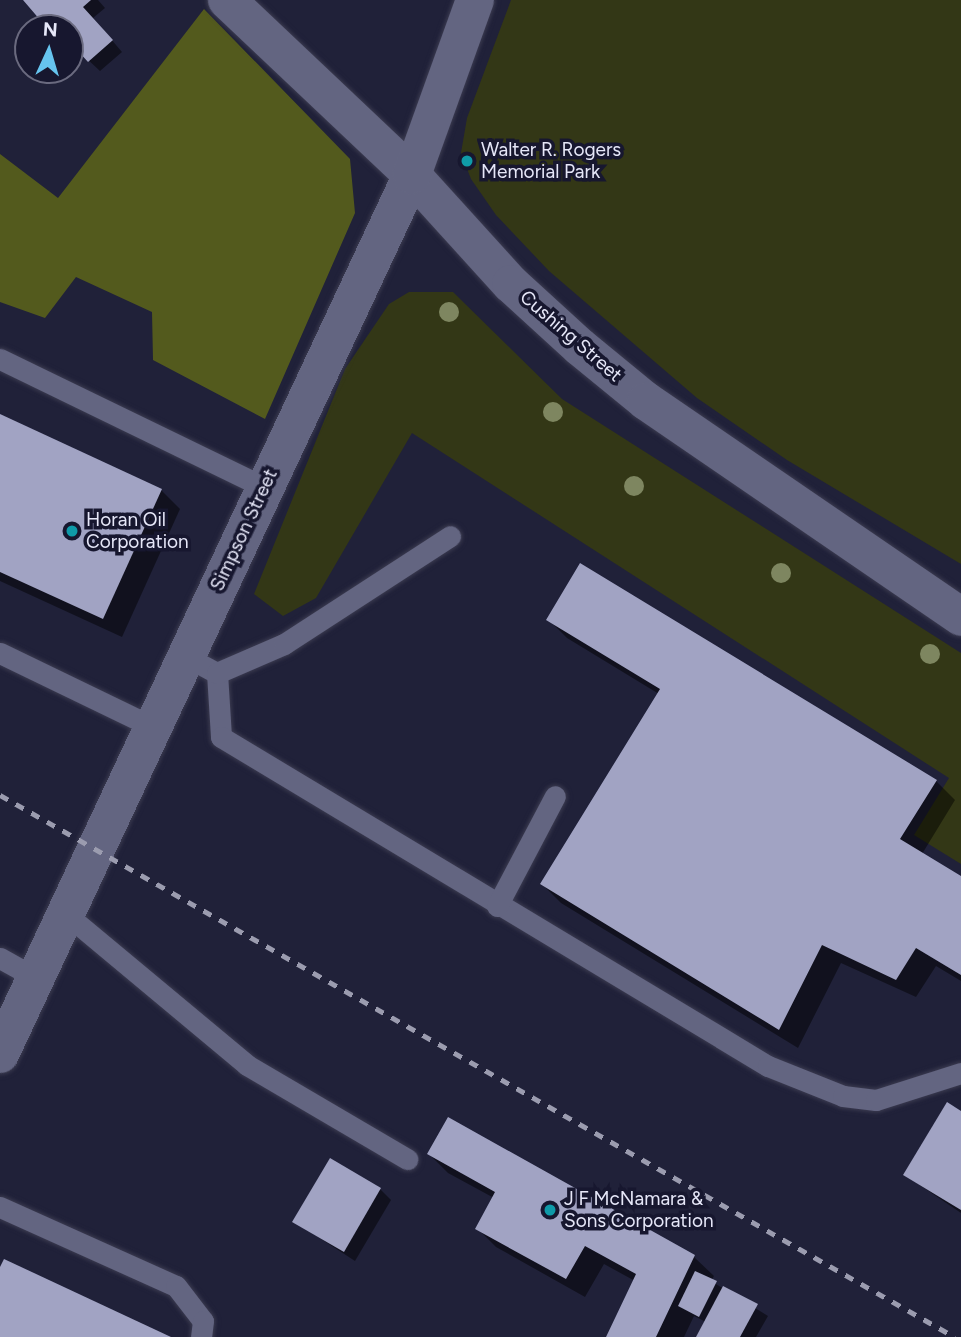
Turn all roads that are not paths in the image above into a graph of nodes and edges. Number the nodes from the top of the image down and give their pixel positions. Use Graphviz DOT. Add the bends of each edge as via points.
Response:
graph roads {
  1 [pos="227,0"];
  2 [pos="475,0"];
  3 [pos="412,175"];
  4 [pos="0,359"];
  5 [pos="264,487"];
  6 [pos="450,536"];
  7 [pos="961,617"];
  8 [pos="0,653"];
  9 [pos="201,664"];
  10 [pos="153,727"];
  11 [pos="555,796"];
  12 [pos="497,906"];
  13 [pos="66,914"];
  14 [pos="0,958"];
  15 [pos="36,978"];
  16 [pos="0,1054"];
  17 [pos="961,1073"];
  18 [pos="407,1159"];
  19 [pos="0,1206"];
  20 [pos="201,1337"];
  1 -- 3 [label="street, Cushing Street"];
  2 -- 3 [label="street, Simpson Street"];
  3 -- 5 [label="street, Simpson Street"];
  3 -- 7 [label="street, Cushing Street" via="511,284 646,401"];
  4 -- 5 [label="lane"];
  5 -- 9 [label="street, Simpson Street"];
  6 -- 9 [label="lane" via="284,644"];
  8 -- 10 [label="lane"];
  9 -- 10 [label="street, Simpson Street"];
  9 -- 12 [label="lane" via="221,737"];
  10 -- 13 [label="street, Simpson Street"];
  11 -- 12 [label="lane"];
  12 -- 17 [label="lane" via="807,1085 843,1097 876,1100"];
  13 -- 15 [label="street, Simpson Street"];
  13 -- 18 [label="lane" via="247,1065"];
  14 -- 15 [label="lane"];
  15 -- 16 [label="street, Simpson Street"];
  19 -- 20 [label="lane" via="176,1286 200,1314"];
}
